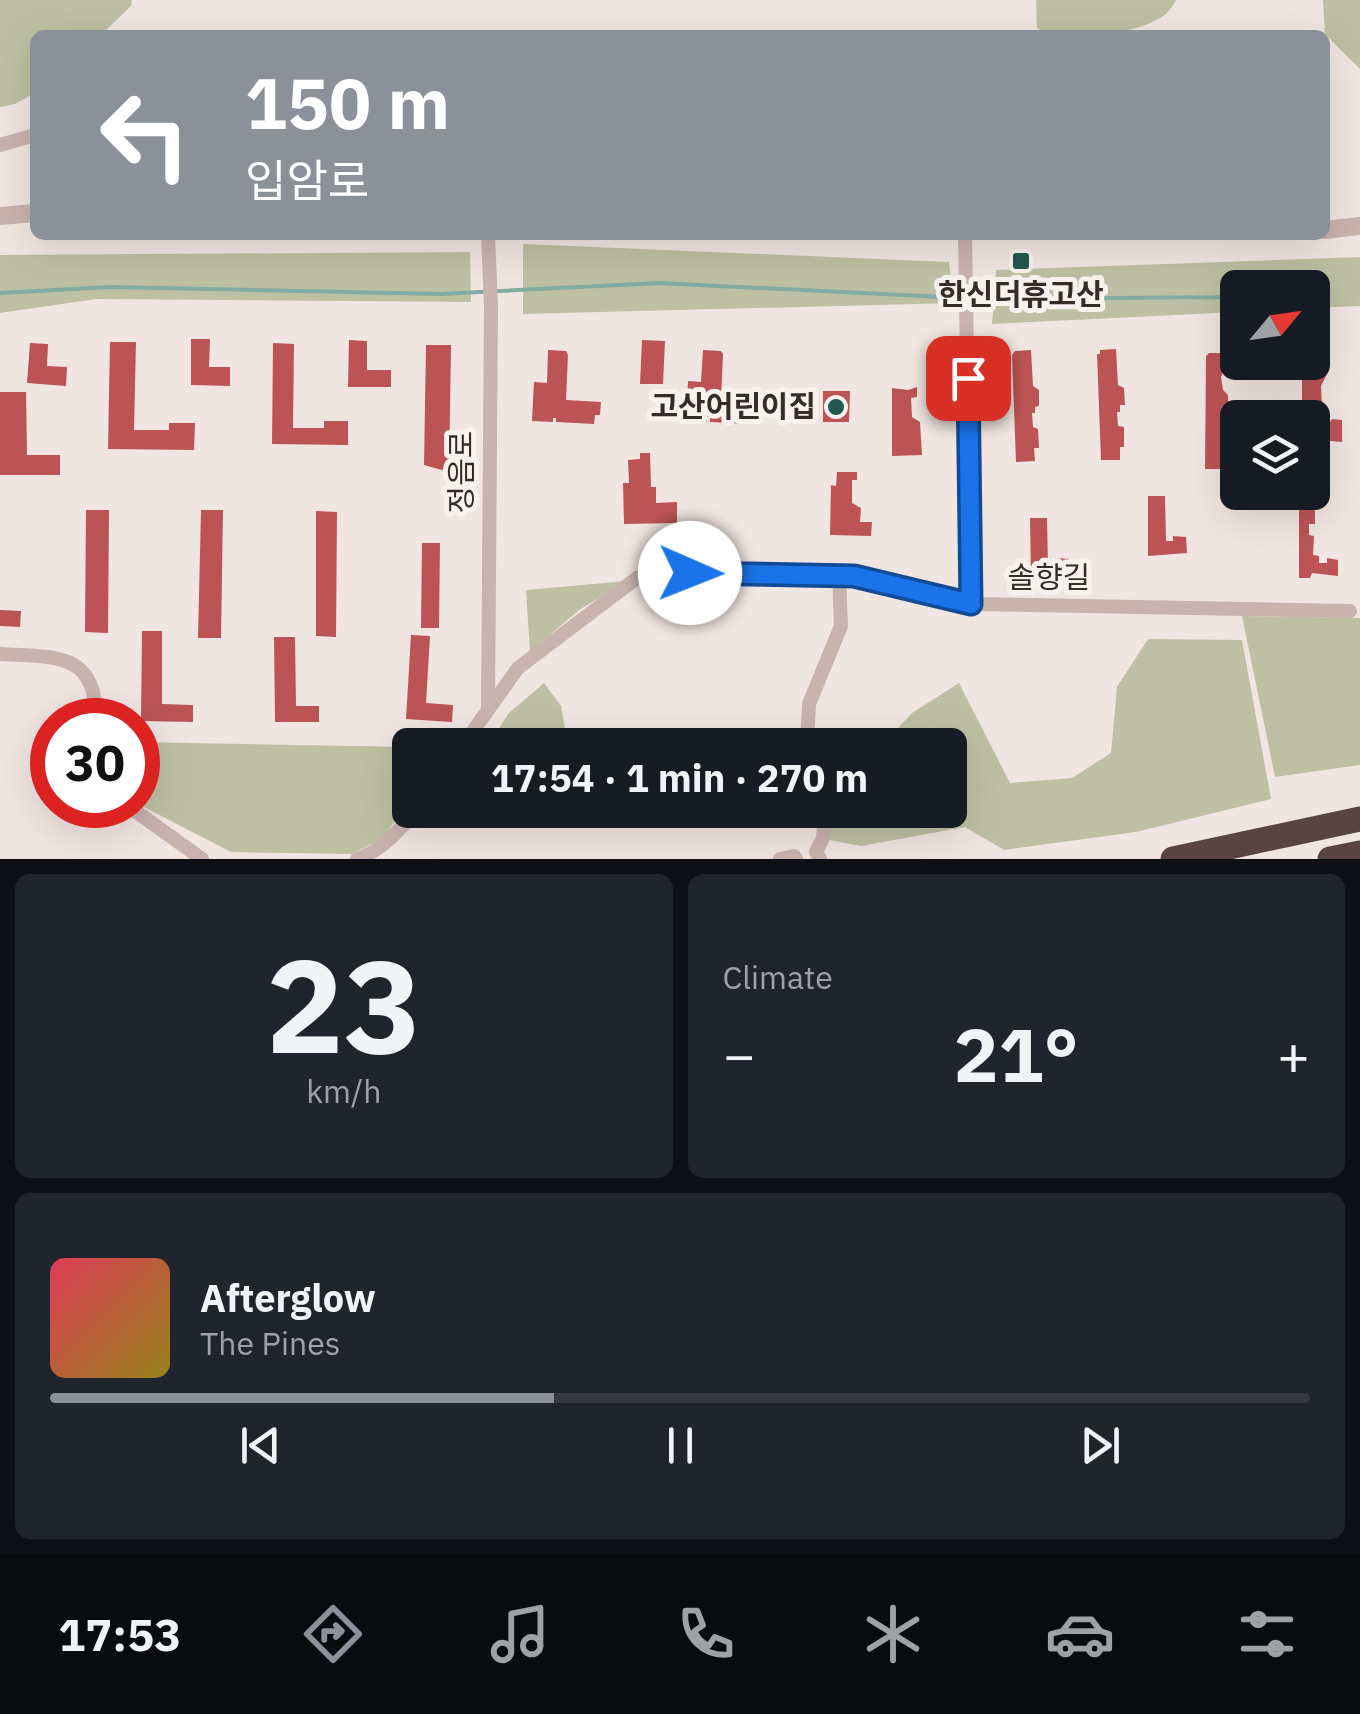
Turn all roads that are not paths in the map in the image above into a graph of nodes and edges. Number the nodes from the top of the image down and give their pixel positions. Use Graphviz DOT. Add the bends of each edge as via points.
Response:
graph roads {
  1 [pos="30,136"];
  2 [pos="0,145"];
  3 [pos="30,213"];
  4 [pos="0,216"];
  5 [pos="1360,226"];
  6 [pos="1330,229"];
  7 [pos="488,240"];
  8 [pos="965,240"];
  9 [pos="839,576"];
  10 [pos="971,604"];
  11 [pos="1350,611"];
  12 [pos="0,654"];
  13 [pos="93,698"];
  14 [pos="488,710"];
  15 [pos="475,728"];
  16 [pos="807,728"];
  17 [pos="1360,819"];
  18 [pos="159,828"];
  19 [pos="401,828"];
  20 [pos="824,828"];
  21 [pos="1360,853"];
  22 [pos="202,859"];
  23 [pos="359,859"];
  24 [pos="780,859"];
  25 [pos="796,859"];
  26 [pos="820,859"];
  27 [pos="1173,859"];
  28 [pos="1330,859"];
  1 -- 2 [label="street"];
  3 -- 4 [label="street"];
  5 -- 6 [label="street"];
  7 -- 14 [label="street, 정음로"];
  8 -- 10 [label="street"];
  9 -- 10 [label="street, 솔향길"];
  9 -- 14 [label="street, 솔향길" via="661,572 637,578 518,668"];
  9 -- 16 [label="street" via="840,626 809,704"];
  10 -- 11 [label="street, 솔향길"];
  12 -- 13 [label="street" via="64,660 85,672"];
  14 -- 15 [label="street, 솔향길"];
  17 -- 27 [label="highway"];
  18 -- 22 [label="street"];
  19 -- 23 [label="street"];
  20 -- 26 [label="street"];
  21 -- 28 [label="highway"];
  24 -- 25 [label="street"];
}
